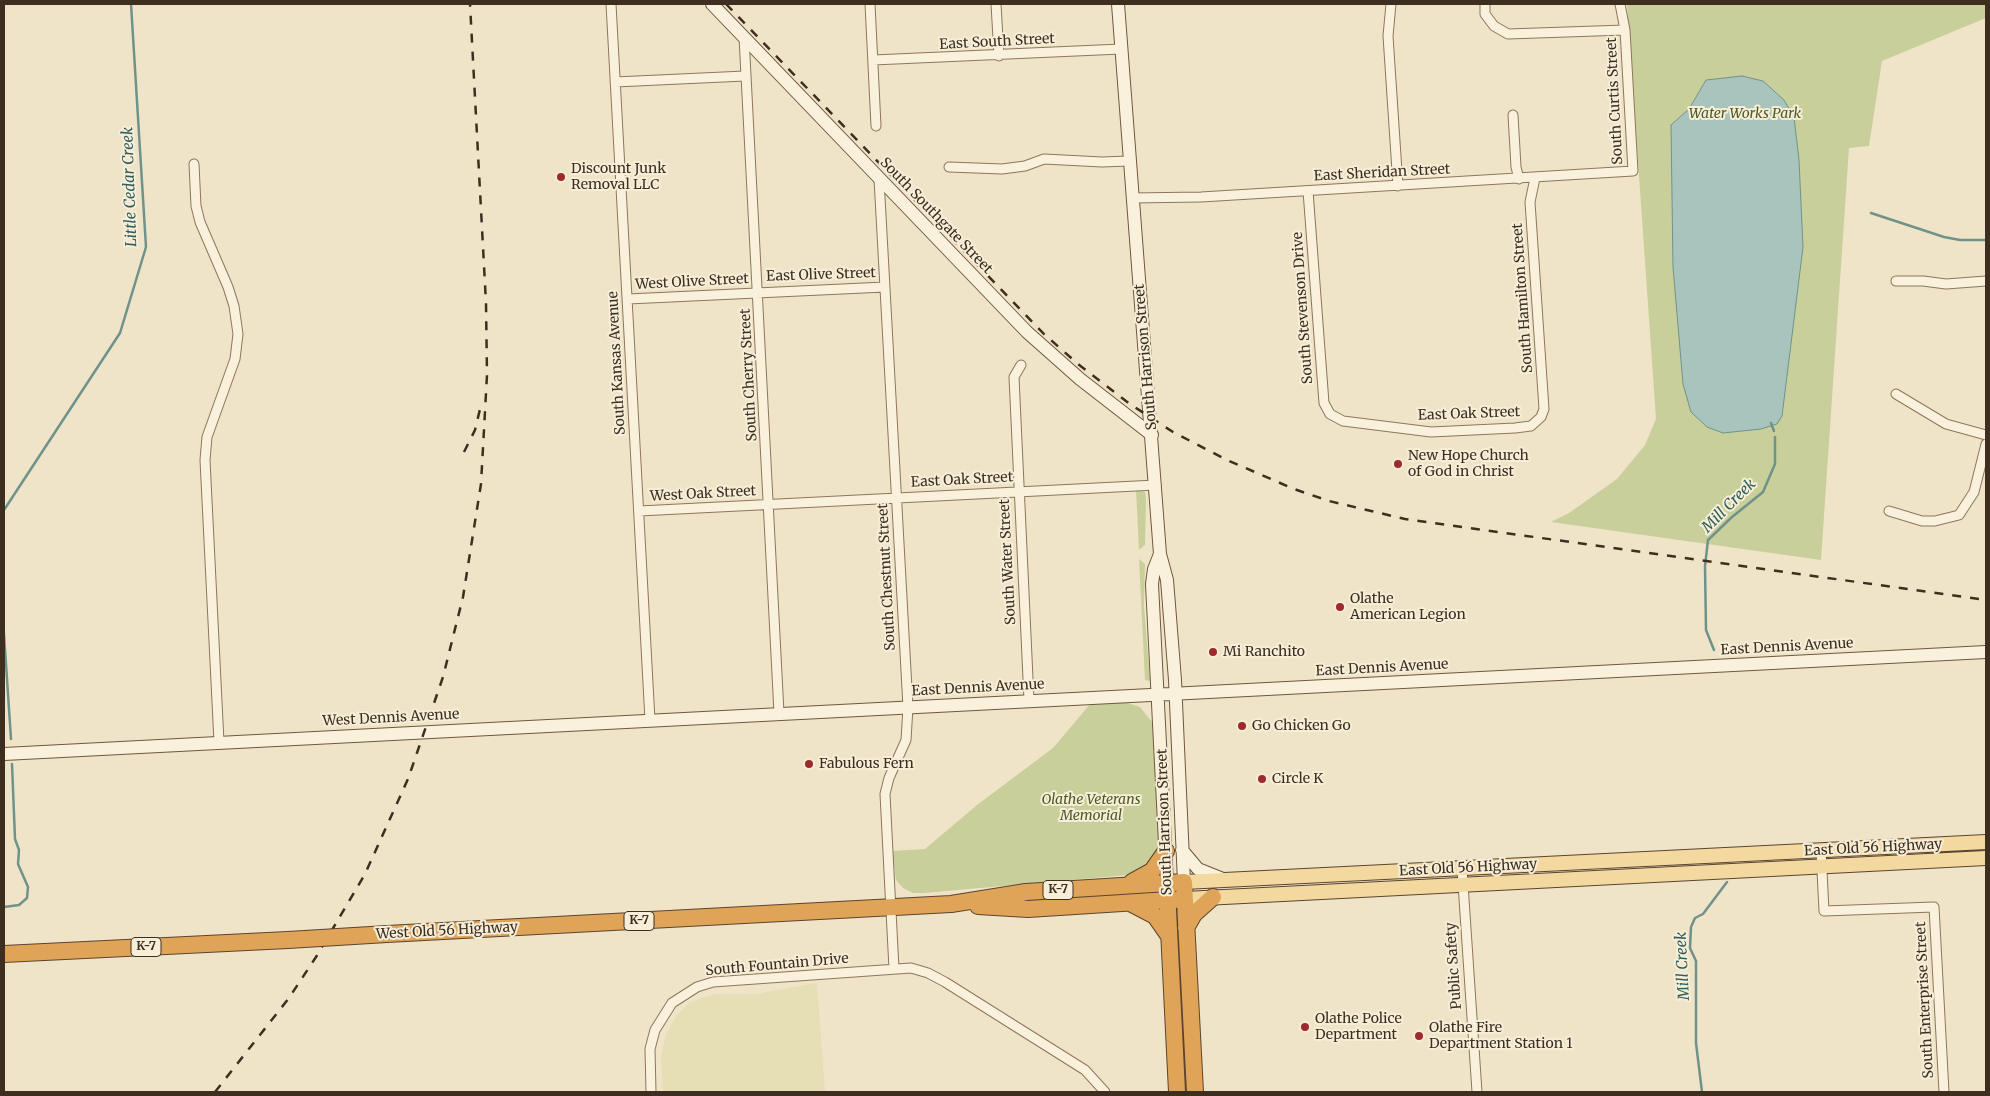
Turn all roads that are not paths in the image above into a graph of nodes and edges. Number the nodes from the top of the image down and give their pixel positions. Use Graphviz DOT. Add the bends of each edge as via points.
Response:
graph roads {
  1 [pos="611,4"];
  2 [pos="712,4"];
  3 [pos="870,4"];
  4 [pos="996,4"];
  5 [pos="1118,4"];
  6 [pos="1391,4"];
  7 [pos="1485,4"];
  8 [pos="1620,4"];
  9 [pos="1625,30"];
  10 [pos="744,37"];
  11 [pos="1121,49"];
  12 [pos="998,56"];
  13 [pos="873,60"];
  14 [pos="745,76"];
  15 [pos="615,82"];
  16 [pos="1513,114"];
  17 [pos="876,126"];
  18 [pos="1129,161"];
  19 [pos="194,164"];
  20 [pos="949,167"];
  21 [pos="1633,171"];
  22 [pos="1535,178"];
  23 [pos="879,179"];
  24 [pos="1519,179"];
  25 [pos="1398,186"];
  26 [pos="1308,191"];
  27 [pos="1132,198"];
  28 [pos="1896,281"];
  29 [pos="1986,281"];
  30 [pos="885,287"];
  31 [pos="758,292"];
  32 [pos="628,299"];
  33 [pos="1021,365"];
  34 [pos="1896,394"];
  35 [pos="1337,417"];
  36 [pos="1541,417"];
  37 [pos="1152,434"];
  38 [pos="1986,435"];
  39 [pos="1986,444"];
  40 [pos="1156,485"];
  41 [pos="1018,491"];
  42 [pos="897,498"];
  43 [pos="769,504"];
  44 [pos="639,510"];
  45 [pos="1889,511"];
  46 [pos="1160,554"];
  47 [pos="1986,652"];
  48 [pos="1176,694"];
  49 [pos="1159,695"];
  50 [pos="1028,700"];
  51 [pos="908,707"];
  52 [pos="780,713"];
  53 [pos="650,720"];
  54 [pos="220,742"];
  55 [pos="4,754"];
  56 [pos="1986,842"];
  57 [pos="1182,850"];
  58 [pos="1166,851"];
  59 [pos="1821,851"];
  60 [pos="1986,858"];
  61 [pos="1822,866"];
  62 [pos="1462,868"];
  63 [pos="1226,880"];
  64 [pos="1184,882"];
  65 [pos="1167,883"];
  66 [pos="1463,884"];
  67 [pos="1122,886"];
  68 [pos="1213,897"];
  69 [pos="1185,899"];
  70 [pos="1168,900"];
  71 [pos="1130,903"];
  72 [pos="951,904"];
  73 [pos="890,907"];
  74 [pos="1186,928"];
  75 [pos="1170,937"];
  76 [pos="4,954"];
  77 [pos="894,969"];
  78 [pos="651,1092"];
  79 [pos="1106,1092"];
  80 [pos="1177,1092"];
  81 [pos="1194,1092"];
  82 [pos="1477,1092"];
  83 [pos="1944,1092"];
  1 -- 15 [label="street, South Kansas Avenue"];
  2 -- 10 [label="street, South Southgate Street"];
  3 -- 13 [label="street"];
  4 -- 12 [label="street"];
  5 -- 11 [label="street, South Harrison Street"];
  6 -- 25 [label="street" via="1388,36"];
  7 -- 9 [label="street, South Curtis Street" via="1485,14 1494,26 1508,34"];
  8 -- 9 [label="street, South Curtis Street"];
  9 -- 21 [label="street, South Curtis Street"];
  10 -- 14 [label="street, South Cherry Street"];
  10 -- 23 [label="street, South Southgate Street"];
  11 -- 12 [label="street, East South Street"];
  11 -- 18 [label="street, South Harrison Street"];
  12 -- 13 [label="street, East South Street"];
  13 -- 17 [label="street"];
  14 -- 15 [label="street"];
  14 -- 31 [label="street, South Cherry Street"];
  15 -- 32 [label="street, South Kansas Avenue"];
  16 -- 24 [label="street"];
  18 -- 20 [label="street" via="1044,158 1025,166"];
  18 -- 27 [label="street, South Harrison Street"];
  19 -- 54 [label="street" via="200,222 228,287 238,334 235,359 207,437 205,460"];
  21 -- 22 [label="street, East Sheridan Street"];
  22 -- 24 [label="street, East Sheridan Street"];
  22 -- 36 [label="street, South Hamilton Street" via="1530,202 1544,409"];
  23 -- 30 [label="street, South Chestnut Street"];
  23 -- 37 [label="street, South Southgate Street" via="1027,332 1080,379"];
  24 -- 25 [label="street, East Sheridan Street"];
  25 -- 26 [label="street, East Sheridan Street"];
  26 -- 27 [label="street, East Sheridan Street"];
  26 -- 35 [label="street, South Stevenson Drive" via="1324,403 1330,414"];
  27 -- 37 [label="street, South Harrison Street"];
  28 -- 29 [label="street" via="1946,284"];
  30 -- 31 [label="street, East Olive Street"];
  30 -- 42 [label="street, South Chestnut Street"];
  31 -- 32 [label="street, West Olive Street"];
  31 -- 43 [label="street, South Cherry Street"];
  32 -- 44 [label="street, South Kansas Avenue"];
  33 -- 41 [label="street, South Water Street" via="1014,377"];
  34 -- 38 [label="street" via="1946,424"];
  35 -- 36 [label="street, East Oak Street" via="1342,421 1431,432 1531,426"];
  37 -- 40 [label="street, South Harrison Street"];
  39 -- 45 [label="street" via="1974,492 1958,515 1935,522"];
  40 -- 41 [label="street, East Oak Street"];
  40 -- 46 [label="street, South Harrison Street"];
  41 -- 42 [label="street, East Oak Street"];
  41 -- 50 [label="street, South Water Street"];
  42 -- 43 [label="street, East Oak Street"];
  42 -- 51 [label="street, South Chestnut Street"];
  43 -- 44 [label="street, West Oak Street"];
  43 -- 52 [label="street, South Cherry Street"];
  44 -- 53 [label="street, South Kansas Avenue"];
  46 -- 48 [label="street, South Harrison Street" via="1167,580"];
  46 -- 49 [label="street, South Harrison Street" via="1152,584"];
  47 -- 48 [label="street, East Dennis Avenue"];
  48 -- 49 [label="street, East Dennis Avenue"];
  48 -- 57 [label="street, South Harrison Street"];
  49 -- 50 [label="street, East Dennis Avenue"];
  49 -- 58 [label="street, South Harrison Street"];
  50 -- 51 [label="street, East Dennis Avenue"];
  51 -- 52 [label="street, East Dennis Avenue"];
  51 -- 73 [label="street, South Chestnut Street" via="906,740 889,778 886,794"];
  52 -- 53 [label="street, West Dennis Avenue"];
  53 -- 54 [label="street, West Dennis Avenue"];
  54 -- 55 [label="street, West Dennis Avenue"];
  56 -- 59 [label="main road, East Old 56 Highway"];
  57 -- 63 [label="street" via="1198,869"];
  57 -- 64 [label="street, South Harrison Street"];
  58 -- 65 [label="street, South Harrison Street"];
  58 -- 67 [label="highway" via="1152,872"];
  59 -- 61 [label="street"];
  59 -- 62 [label="main road, East Old 56 Highway"];
  60 -- 61 [label="main road, East Old 56 Highway"];
  61 -- 66 [label="main road, East Old 56 Highway"];
  61 -- 83 [label="street, South Enterprise Street" via="1824,911 1934,907"];
  62 -- 63 [label="main road, East Old 56 Highway"];
  62 -- 66 [label="street, Public Safety"];
  63 -- 64 [label="main road, East Old 56 Highway"];
  64 -- 65 [label="highway, East Old 56 Highway / K-7"];
  64 -- 69 [label="highway, South Harrison Street"];
  65 -- 67 [label="highway, East Old 56 Highway / K-7"];
  65 -- 70 [label="highway, South Harrison Street"];
  66 -- 68 [label="main road, East Old 56 Highway"];
  66 -- 82 [label="street, Public Safety"];
  67 -- 72 [label="highway, East Old 56 Highway / K-7" via="1026,892"];
  68 -- 69 [label="main road, East Old 56 Highway"];
  68 -- 74 [label="highway" via="1194,914"];
  69 -- 70 [label="highway, East Old 56 Highway"];
  69 -- 74 [label="highway, South Harrison Street"];
  70 -- 71 [label="highway, East Old 56 Highway"];
  70 -- 75 [label="highway, South Harrison Street"];
  71 -- 72 [label="highway, East Old 56 Highway / K-7" via="1028,909"];
  71 -- 75 [label="highway" via="1155,916"];
  72 -- 73 [label="highway, East Old 56 Highway / K-7"];
  73 -- 76 [label="highway, West Old 56 Highway / K-7, bridge"];
  73 -- 77 [label="street, South Chestnut Street"];
  74 -- 81 [label="highway, South Harrison Street"];
  75 -- 80 [label="highway, South Harrison Street"];
  77 -- 78 [label="street, South Fountain Drive" via="713,982 690,990 672,1003 655,1030 650,1049"];
  77 -- 79 [label="street, South Fountain Drive" via="912,968 928,973 1085,1070"];
}
